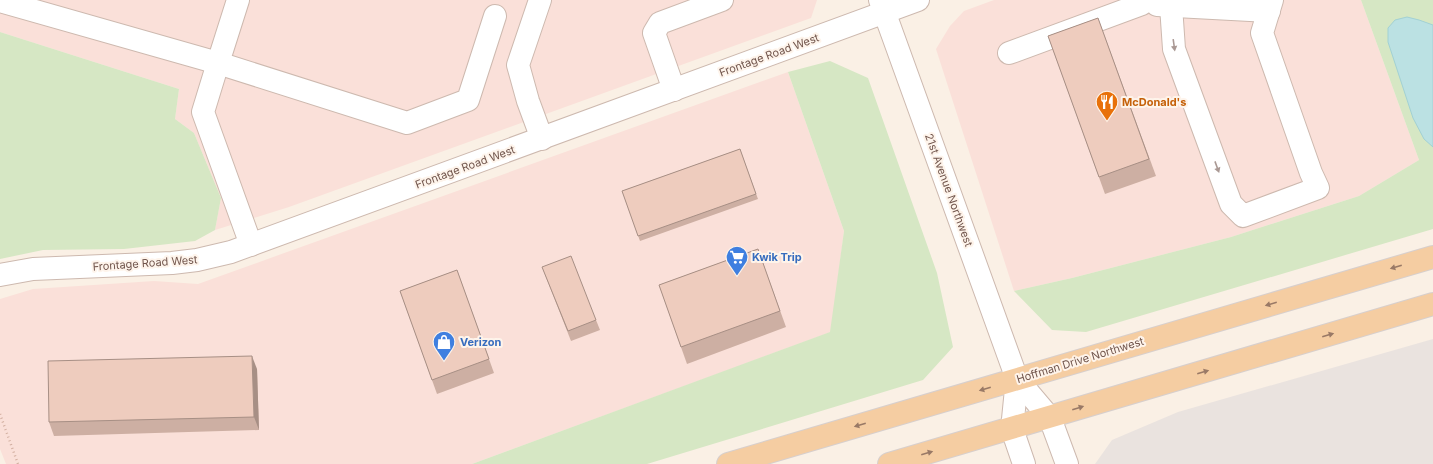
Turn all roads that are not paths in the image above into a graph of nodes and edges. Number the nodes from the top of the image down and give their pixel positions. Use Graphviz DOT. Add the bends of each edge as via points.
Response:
graph roads {
  1 [pos="238,0"];
  2 [pos="540,0"];
  3 [pos="722,0"];
  4 [pos="918,0"];
  5 [pos="0,1"];
  6 [pos="1141,2"];
  7 [pos="883,6"];
  8 [pos="1171,6"];
  9 [pos="1270,6"];
  10 [pos="495,16"];
  11 [pos="1009,53"];
  12 [pos="218,62"];
  13 [pos="674,90"];
  14 [pos="542,139"];
  15 [pos="251,245"];
  16 [pos="1433,257"];
  17 [pos="0,275"];
  18 [pos="1433,304"];
  19 [pos="1017,380"];
  20 [pos="1050,418"];
  21 [pos="1012,429"];
  22 [pos="728,464"];
  23 [pos="889,464"];
  24 [pos="1024,464"];
  25 [pos="1067,464"];
  1 -- 12 [label="street"];
  2 -- 14 [label="street" via="518,65"];
  3 -- 13 [label="street" via="660,23 654,32"];
  4 -- 7 [label="street, Frontage Road West"];
  5 -- 12 [label="street"];
  6 -- 8 [label="street"];
  6 -- 11 [label="street"];
  7 -- 13 [label="street, Frontage Road West"];
  7 -- 19 [label="street, 21st Avenue Northwest"];
  8 -- 9 [label="street"];
  8 -- 9 [label="street, one-way" via="1174,49 1231,204 1243,216 1318,188 1262,33"];
  10 -- 12 [label="street" via="468,100 407,123"];
  12 -- 15 [label="street" via="203,112"];
  13 -- 14 [label="street, Frontage Road West"];
  14 -- 15 [label="street, Frontage Road West"];
  15 -- 17 [label="street, Frontage Road West" via="211,257 178,262 33,269"];
  16 -- 19 [label="main road, Hoffman Drive Northwest, one-way"];
  20 -- 18 [label="main road, one-way"];
  19 -- 20 [label="street, 21st Avenue Northwest"];
  19 -- 21 [label="street, 21st Avenue Northwest"];
  19 -- 22 [label="main road, Hoffman Drive Northwest, one-way"];
  20 -- 21 [label="main road"];
  20 -- 25 [label="street, 21st Avenue Northwest"];
  23 -- 21 [label="main road, one-way"];
  21 -- 24 [label="street, 21st Avenue Northwest"];
}
